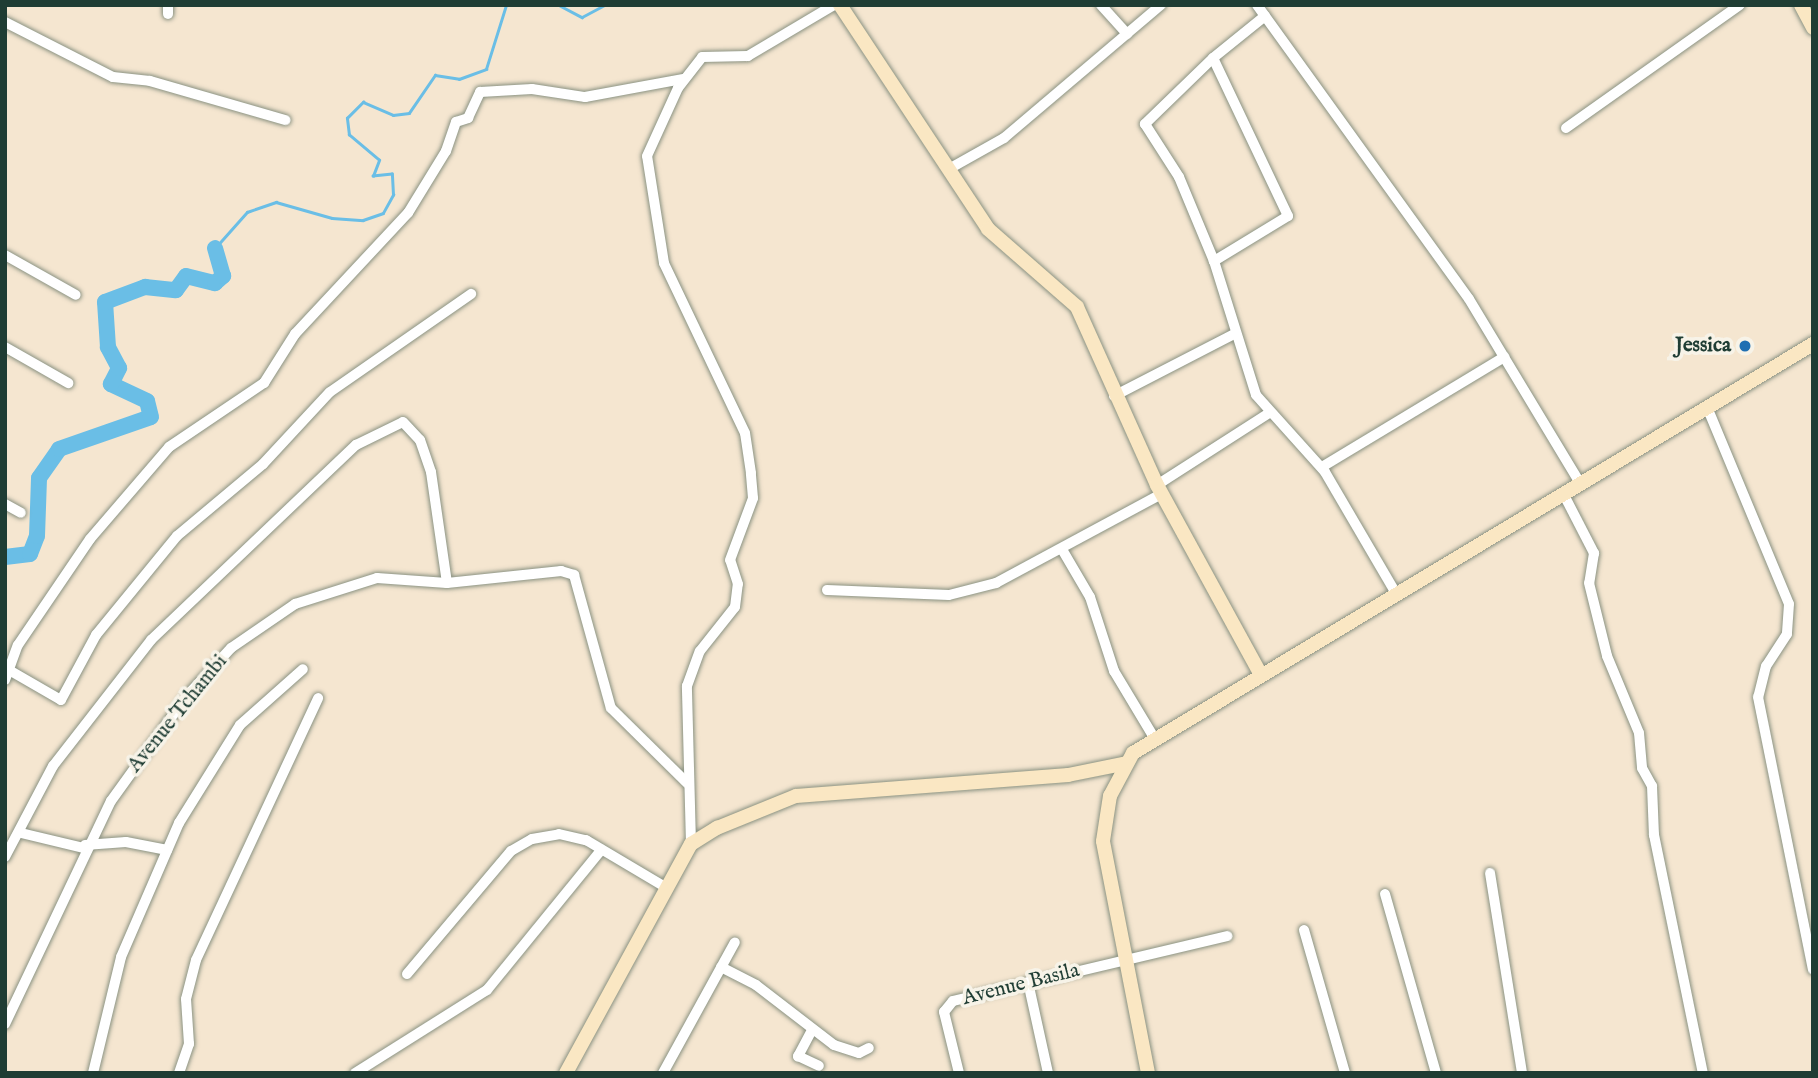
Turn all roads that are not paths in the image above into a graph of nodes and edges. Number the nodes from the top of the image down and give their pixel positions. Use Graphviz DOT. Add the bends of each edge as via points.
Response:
graph roads {
  1 [pos="834,5"];
  2 [pos="840,5"];
  3 [pos="1101,5"];
  4 [pos="1161,5"];
  5 [pos="1257,5"];
  6 [pos="1740,5"];
  7 [pos="1801,5"];
  8 [pos="1265,16"];
  9 [pos="5,22"];
  10 [pos="1813,28"];
  11 [pos="1127,34"];
  12 [pos="1213,58"];
  13 [pos="683,79"];
  14 [pos="285,120"];
  15 [pos="1566,128"];
  16 [pos="949,169"];
  17 [pos="5,255"];
  18 [pos="1214,261"];
  19 [pos="471,294"];
  20 [pos="76,295"];
  21 [pos="1234,334"];
  22 [pos="1813,344"];
  23 [pos="5,347"];
  24 [pos="1504,357"];
  25 [pos="68,383"];
  26 [pos="1114,396"];
  27 [pos="1707,407"];
  28 [pos="1269,413"];
  29 [pos="1322,467"];
  30 [pos="1580,483"];
  31 [pos="1159,489"];
  32 [pos="1563,493"];
  33 [pos="5,504"];
  34 [pos="21,513"];
  35 [pos="1063,551"];
  36 [pos="447,583"];
  37 [pos="827,590"];
  38 [pos="1395,592"];
  39 [pos="303,668"];
  40 [pos="1260,673"];
  41 [pos="7,675"];
  42 [pos="318,698"];
  43 [pos="1153,736"];
  44 [pos="1127,762"];
  45 [pos="687,783"];
  46 [pos="21,833"];
  47 [pos="691,844"];
  48 [pos="84,847"];
  49 [pos="167,850"];
  50 [pos="601,850"];
  51 [pos="5,857"];
  52 [pos="1490,873"];
  53 [pos="667,888"];
  54 [pos="1385,894"];
  55 [pos="1304,930"];
  56 [pos="1227,936"];
  57 [pos="735,942"];
  58 [pos="1123,960"];
  59 [pos="722,967"];
  60 [pos="1813,968"];
  61 [pos="407,974"];
  62 [pos="1028,982"];
  63 [pos="5,1024"];
  64 [pos="813,1030"];
  65 [pos="869,1048"];
  66 [pos="819,1066"];
  67 [pos="93,1073"];
  68 [pos="179,1073"];
  69 [pos="355,1073"];
  70 [pos="566,1073"];
  71 [pos="663,1073"];
  72 [pos="959,1073"];
  73 [pos="1048,1073"];
  74 [pos="1148,1073"];
  75 [pos="1345,1073"];
  76 [pos="1436,1073"];
  77 [pos="1522,1073"];
  78 [pos="1703,1073"];
  1 -- 13 [label="street" via="748,56 702,57"];
  2 -- 16 [label="street"];
  3 -- 11 [label="street"];
  4 -- 11 [label="street"];
  5 -- 8 [label="street"];
  6 -- 15 [label="street"];
  7 -- 10 [label="street"];
  8 -- 12 [label="street"];
  8 -- 24 [label="street"];
  9 -- 14 [label="street" via="110,76 159,83"];
  11 -- 16 [label="street" via="1004,138"];
  12 -- 18 [label="street" via="1145,124 1179,177"];
  12 -- 18 [label="street" via="1288,208 1285,222"];
  13 -- 41 [label="street" via="585,97 532,89 480,92 468,118 456,122 446,151 408,213 295,334 255,392 148,467 60,578"];
  13 -- 45 [label="street" via="647,156 653,223 665,267 744,433 753,494 730,560 738,584 735,607 700,651 688,682"];
  16 -- 26 [label="street" via="988,229 1077,307"];
  17 -- 20 [label="street"];
  18 -- 21 [label="street"];
  19 -- 41 [label="street" via="330,392 263,464 177,536 96,635 61,700"];
  21 -- 26 [label="street"];
  21 -- 28 [label="street"];
  22 -- 27 [label="street"];
  23 -- 25 [label="street"];
  24 -- 29 [label="street"];
  24 -- 30 [label="street"];
  26 -- 31 [label="street"];
  27 -- 30 [label="street"];
  27 -- 60 [label="street" via="1788,604 1787,634 1766,666 1758,697"];
  28 -- 31 [label="street"];
  28 -- 38 [label="street" via="1325,472"];
  30 -- 32 [label="street"];
  31 -- 35 [label="street"];
  31 -- 40 [label="street"];
  32 -- 38 [label="street"];
  32 -- 78 [label="street" via="1594,553 1589,582 1607,656 1639,733 1643,768 1652,786 1654,835"];
  33 -- 34 [label="street"];
  35 -- 37 [label="street" via="1015,576 949,594"];
  35 -- 43 [label="street" via="1090,597 1114,671"];
  36 -- 45 [label="street, Avenue Tchambi" via="561,571 574,575 611,708"];
  36 -- 46 [label="street" via="431,472 420,440 403,422 356,445 151,640 53,766"];
  36 -- 48 [label="street, Avenue Tchambi" via="377,578 295,604 261,624 186,697"];
  38 -- 40 [label="street"];
  39 -- 49 [label="street" via="240,725"];
  40 -- 43 [label="street"];
  42 -- 68 [label="street" via="196,960 186,999 190,1044"];
  43 -- 44 [label="street"];
  44 -- 47 [label="street" via="1068,775 796,796 757,808"];
  44 -- 58 [label="street" via="1110,796 1103,841"];
  45 -- 47 [label="street"];
  46 -- 48 [label="street"];
  46 -- 51 [label="street"];
  47 -- 53 [label="street"];
  48 -- 49 [label="street" via="137,843"];
  48 -- 63 [label="street, Avenue Tchambi"];
  49 -- 67 [label="street" via="116,970"];
  50 -- 53 [label="street"];
  50 -- 61 [label="street" via="559,834 511,851"];
  50 -- 69 [label="street" via="487,990"];
  52 -- 77 [label="street"];
  53 -- 70 [label="street"];
  54 -- 76 [label="street"];
  55 -- 75 [label="street"];
  56 -- 58 [label="street, Avenue Basila"];
  57 -- 59 [label="street"];
  58 -- 62 [label="street, Avenue Basila"];
  58 -- 74 [label="street"];
  59 -- 64 [label="street" via="755,985"];
  59 -- 71 [label="street"];
  62 -- 72 [label="street, Avenue Basila" via="946,1006"];
  62 -- 73 [label="street"];
  64 -- 65 [label="street" via="849,1051"];
  64 -- 66 [label="street" via="797,1056"];
}
